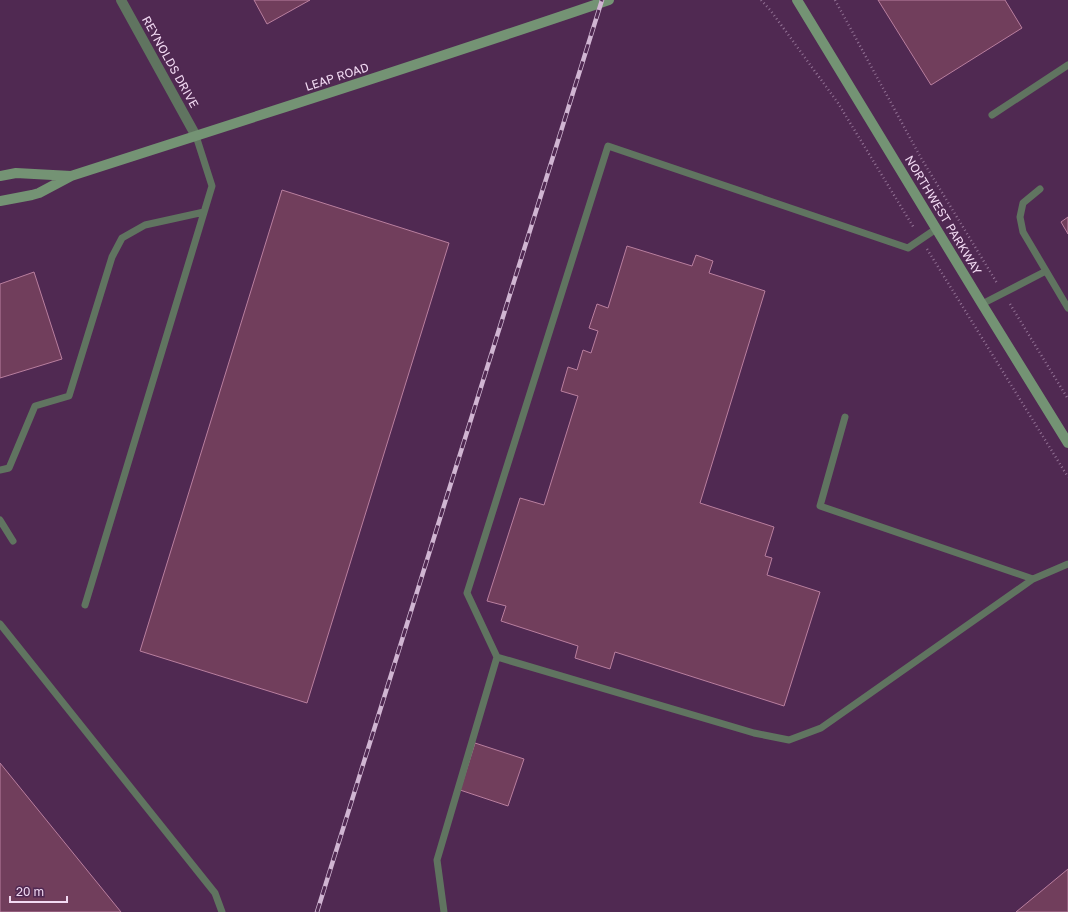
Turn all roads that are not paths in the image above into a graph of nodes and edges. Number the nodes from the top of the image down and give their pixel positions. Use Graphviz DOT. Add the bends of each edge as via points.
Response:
graph roads {
  1 [pos="121,0"];
  2 [pos="609,0"];
  3 [pos="797,0"];
  4 [pos="1068,65"];
  5 [pos="992,115"];
  6 [pos="196,136"];
  7 [pos="0,176"];
  8 [pos="71,176"];
  9 [pos="1040,190"];
  10 [pos="0,201"];
  11 [pos="204,212"];
  12 [pos="936,229"];
  13 [pos="1046,272"];
  14 [pos="982,304"];
  15 [pos="1068,308"];
  16 [pos="845,417"];
  17 [pos="1068,443"];
  18 [pos="0,470"];
  19 [pos="0,520"];
  20 [pos="13,542"];
  21 [pos="1068,564"];
  22 [pos="1033,579"];
  23 [pos="85,605"];
  24 [pos="0,624"];
  25 [pos="497,657"];
  26 [pos="222,912"];
  27 [pos="444,912"];
  1 -- 6 [label="street, REYNOLDS DRIVE"];
  2 -- 6 [label="street, LEAP ROAD"];
  3 -- 12 [label="street, NORTHWEST PARKWAY"];
  4 -- 5 [label="lane"];
  6 -- 8 [label="street, LEAP ROAD"];
  6 -- 11 [label="lane" via="212,186"];
  7 -- 8 [label="street, LEAP ROAD" via="16,173"];
  8 -- 10 [label="street, LEAP ROAD" via="32,196"];
  9 -- 13 [label="lane" via="1023,203 1020,217 1023,232"];
  11 -- 18 [label="lane" via="145,225 122,238 112,257 69,396 35,406 9,468"];
  11 -- 23 [label="lane"];
  12 -- 14 [label="street, NORTHWEST PARKWAY"];
  12 -- 25 [label="lane" via="908,248 608,146 467,593"];
  13 -- 14 [label="lane"];
  13 -- 15 [label="lane"];
  14 -- 17 [label="street, NORTHWEST PARKWAY"];
  16 -- 22 [label="lane" via="820,506"];
  19 -- 20 [label="lane"];
  21 -- 22 [label="lane"];
  22 -- 25 [label="lane" via="821,728 789,740 754,733"];
  24 -- 26 [label="lane" via="215,893"];
  25 -- 27 [label="lane" via="437,860"];
}
